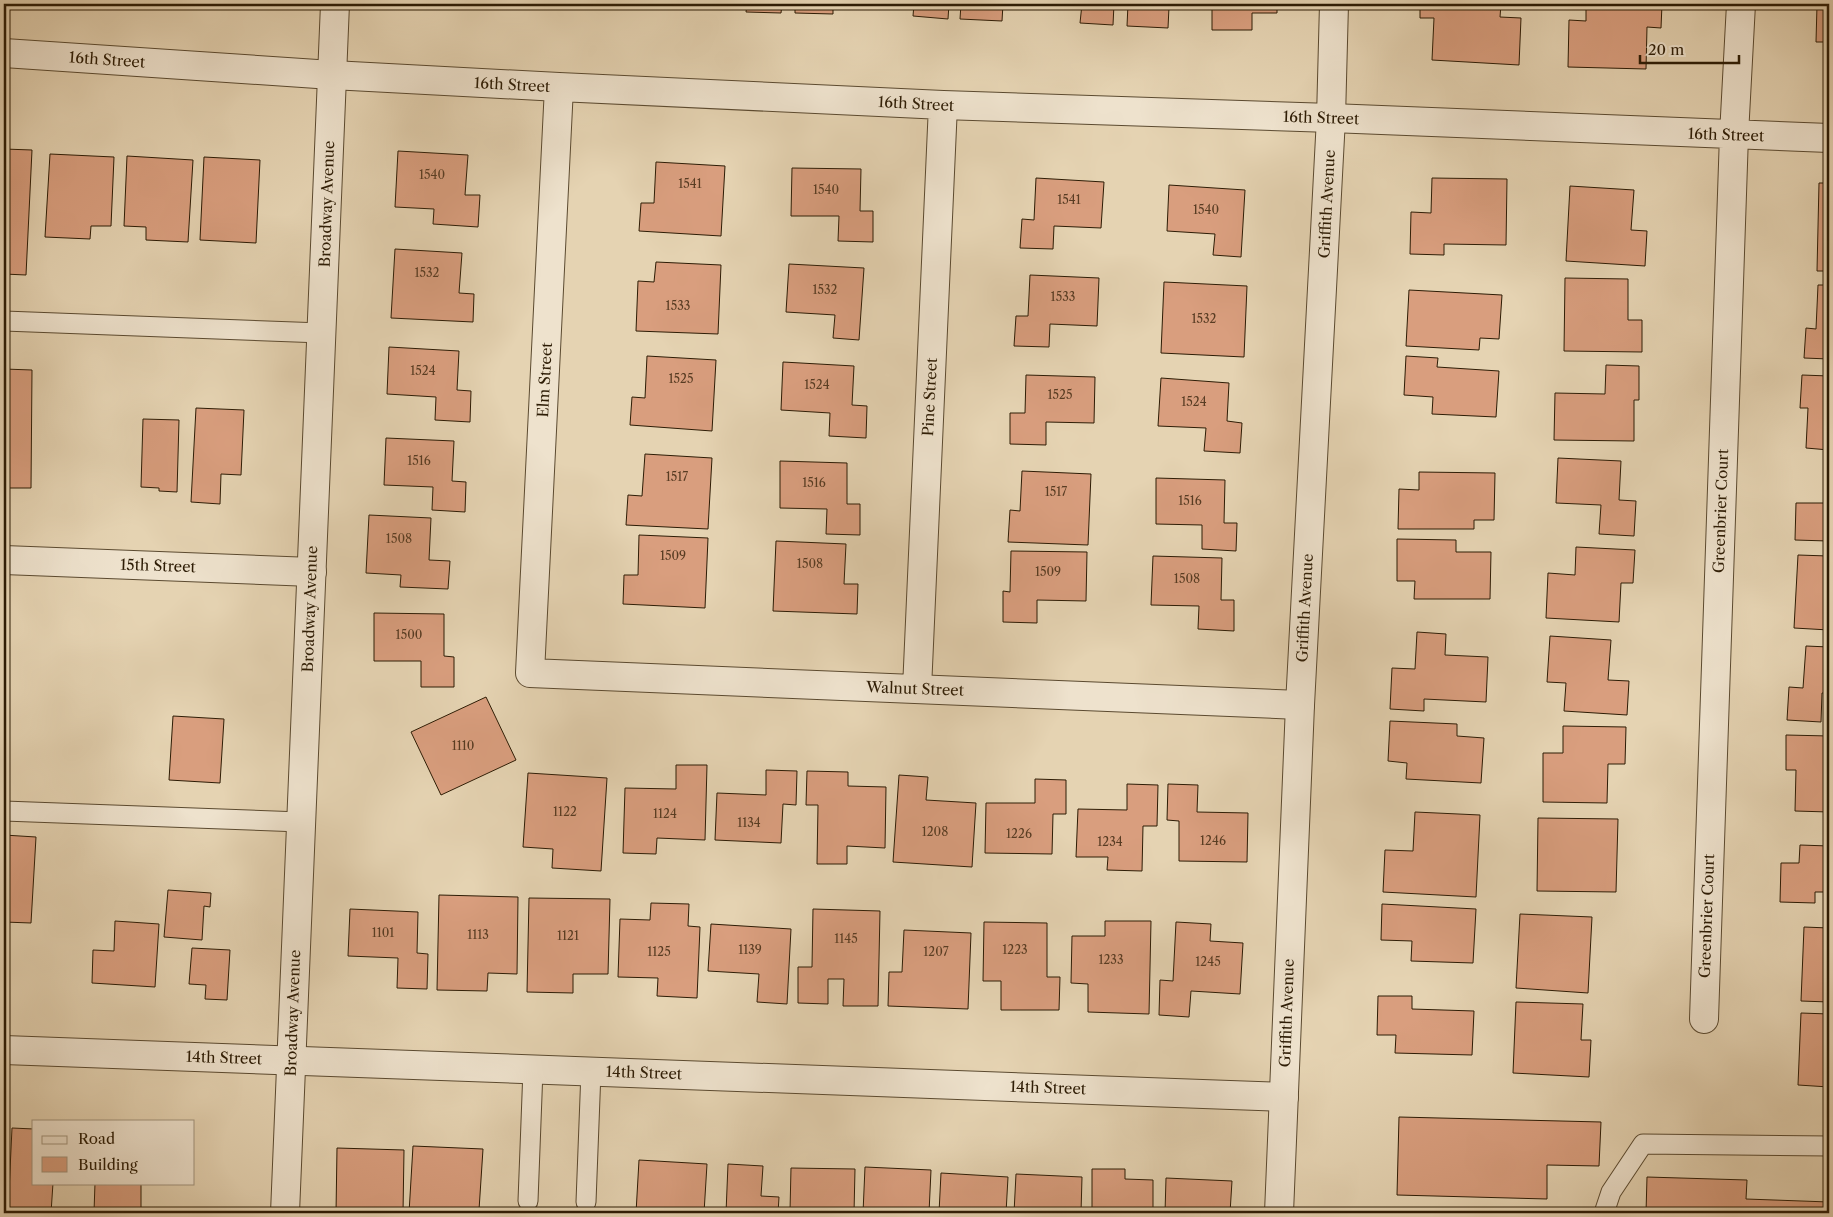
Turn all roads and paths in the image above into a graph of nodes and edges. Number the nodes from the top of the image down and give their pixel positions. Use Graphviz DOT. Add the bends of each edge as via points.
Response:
graph roads {
  1 [pos="335,4"];
  2 [pos="1334,4"];
  3 [pos="1741,4"];
  4 [pos="4,53"];
  5 [pos="332,75"];
  6 [pos="559,87"];
  7 [pos="943,105"];
  8 [pos="1331,118"];
  9 [pos="1734,135"];
  10 [pos="1829,138"];
  11 [pos="4,321"];
  12 [pos="322,333"];
  13 [pos="4,560"];
  14 [pos="312,572"];
  15 [pos="530,673"];
  16 [pos="916,689"];
  17 [pos="1300,705"];
  18 [pos="4,811"];
  19 [pos="301,822"];
  20 [pos="1704,1019"];
  21 [pos="4,1050"];
  22 [pos="291,1060"];
  23 [pos="533,1069"];
  24 [pos="591,1071"];
  25 [pos="1284,1097"];
  26 [pos="1829,1146"];
  27 [pos="528,1201"];
  28 [pos="586,1202"];
  29 [pos="285,1213"];
  30 [pos="1279,1213"];
  31 [pos="1604,1213"];
  1 -- 5 [label="street, Broadway Avenue"];
  2 -- 8 [label="street, Griffith Avenue"];
  3 -- 9 [label="street, Greenbrier Court"];
  4 -- 5 [label="street, 16th Street"];
  5 -- 6 [label="street, 16th Street"];
  5 -- 12 [label="street, Broadway Avenue"];
  6 -- 7 [label="street, 16th Street"];
  6 -- 15 [label="street, Elm Street"];
  7 -- 8 [label="street, 16th Street"];
  7 -- 16 [label="street, Pine Street"];
  8 -- 9 [label="street, 16th Street"];
  8 -- 17 [label="street, Griffith Avenue"];
  9 -- 10 [label="street, 16th Street"];
  9 -- 20 [label="street, Greenbrier Court"];
  11 -- 12 [label="lane"];
  12 -- 14 [label="street, Broadway Avenue"];
  13 -- 14 [label="street, 15th Street"];
  14 -- 19 [label="street, Broadway Avenue"];
  15 -- 16 [label="street, Walnut Street"];
  16 -- 17 [label="street, Walnut Street"];
  17 -- 25 [label="street, Griffith Avenue"];
  18 -- 19 [label="lane"];
  19 -- 22 [label="street, Broadway Avenue"];
  21 -- 22 [label="street, 14th Street"];
  22 -- 23 [label="street, 14th Street"];
  22 -- 29 [label="street, Broadway Avenue"];
  23 -- 24 [label="street, 14th Street"];
  23 -- 27 [label="lane"];
  24 -- 25 [label="street, 14th Street"];
  24 -- 28 [label="lane"];
  25 -- 30 [label="street, Griffith Avenue"];
  26 -- 31 [label="lane" via="1643,1144 1611,1192"];
}
